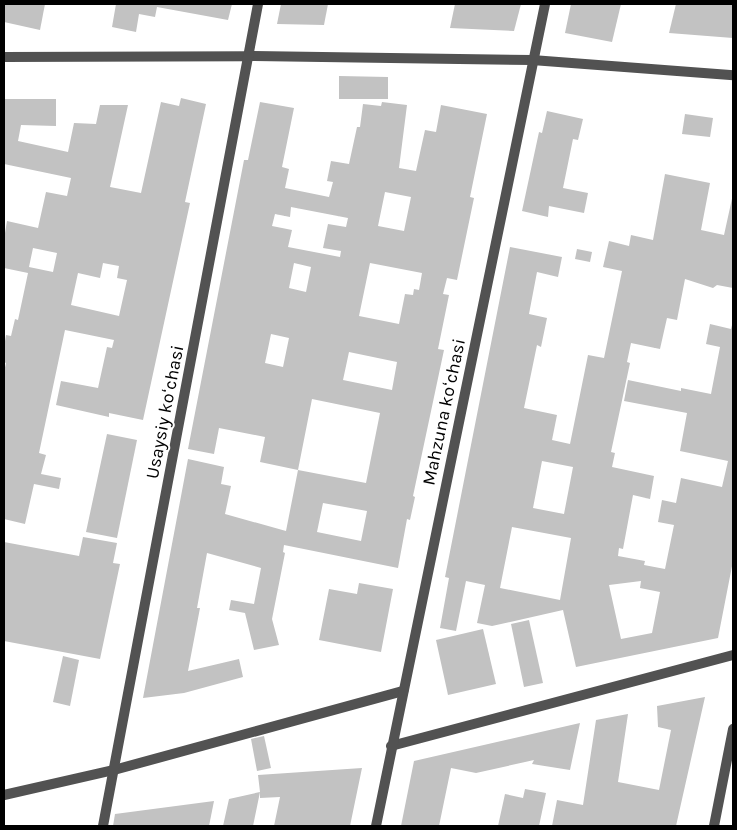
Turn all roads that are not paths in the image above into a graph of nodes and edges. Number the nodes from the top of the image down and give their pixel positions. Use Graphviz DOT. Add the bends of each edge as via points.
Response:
graph roads {
  1 [pos="258,4"];
  2 [pos="545,4"];
  3 [pos="248,56"];
  4 [pos="4,57"];
  5 [pos="532,60"];
  6 [pos="733,75"];
  7 [pos="733,656"];
  8 [pos="403,691"];
  9 [pos="733,729"];
  10 [pos="391,746"];
  11 [pos="114,770"];
  12 [pos="4,795"];
  13 [pos="103,826"];
  14 [pos="376,826"];
  15 [pos="714,826"];
  1 -- 3 [label="street, Usaysiy koʻchasi"];
  2 -- 5 [label="street, Mahzuna koʻchasi"];
  3 -- 4 [label="street"];
  3 -- 5 [label="street"];
  3 -- 11 [label="street, Usaysiy koʻchasi"];
  5 -- 6 [label="street"];
  5 -- 8 [label="street, Mahzuna koʻchasi"];
  7 -- 10 [label="street"];
  8 -- 10 [label="street, Mahzuna koʻchasi"];
  8 -- 11 [label="street"];
  9 -- 15 [label="street"];
  10 -- 14 [label="street, Mahzuna koʻchasi"];
  11 -- 12 [label="street"];
  11 -- 13 [label="street, Usaysiy koʻchasi"];
}
